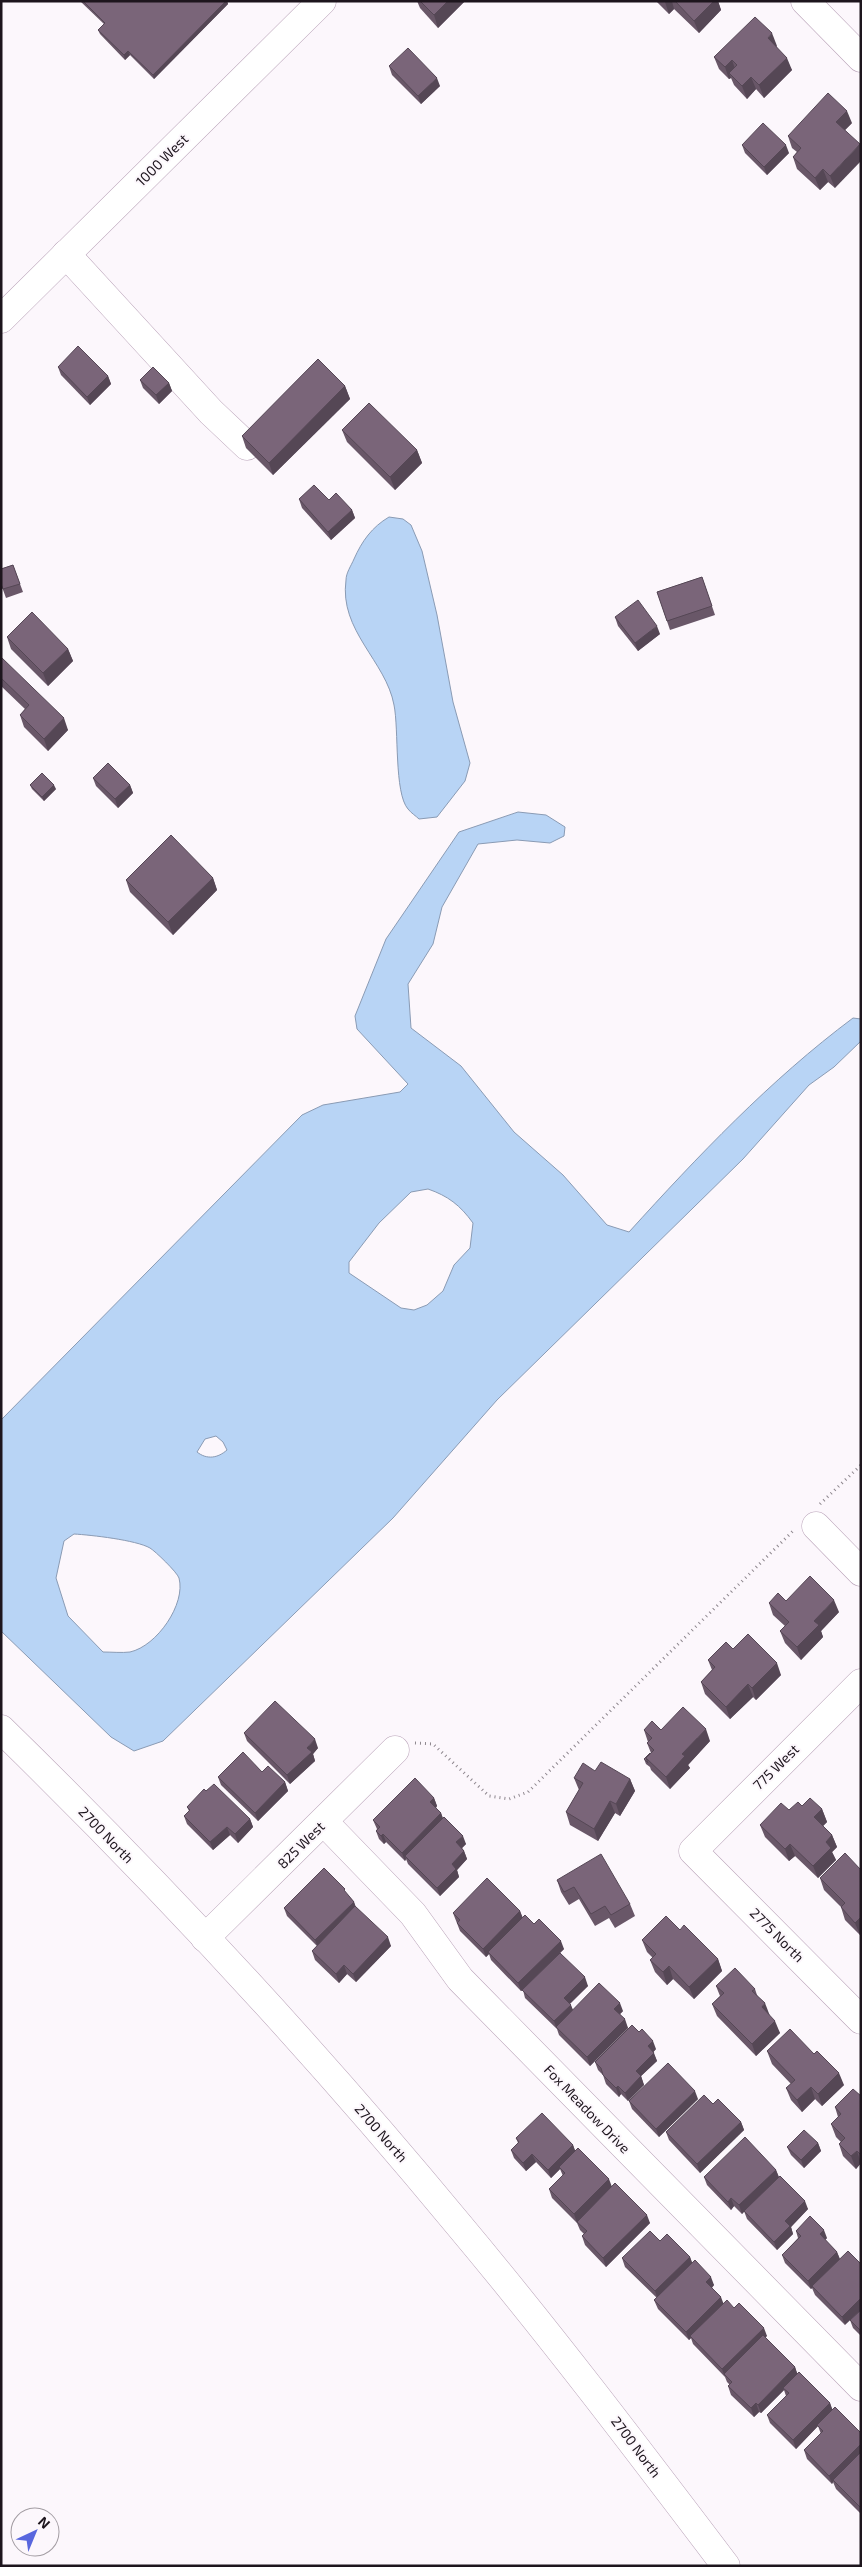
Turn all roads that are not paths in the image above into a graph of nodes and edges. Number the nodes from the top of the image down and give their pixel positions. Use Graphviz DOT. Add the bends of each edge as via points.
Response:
graph roads {
  1 [pos="322,1"];
  2 [pos="805,1"];
  3 [pos="861,58"];
  4 [pos="66,254"];
  5 [pos="1,319"];
  6 [pos="246,446"];
  7 [pos="811,1519"];
  8 [pos="861,1572"];
  9 [pos="861,1684"];
  10 [pos="1,1729"];
  11 [pos="395,1750"];
  12 [pos="324,1822"];
  13 [pos="692,1851"];
  14 [pos="206,1938"];
  15 [pos="861,2020"];
  16 [pos="861,2387"];
  17 [pos="726,2566"];
  1 -- 4 [label="street, 1000 West"];
  2 -- 3 [label="street"];
  4 -- 5 [label="street, 1000 West"];
  4 -- 6 [label="street"];
  7 -- 8 [label="street"];
  9 -- 13 [label="street, 775 West"];
  10 -- 14 [label="street, 2700 North"];
  11 -- 12 [label="street, 825 West"];
  12 -- 14 [label="street, 825 West"];
  12 -- 16 [label="street, Fox Meadow Drive" via="413,1914 460,1979"];
  13 -- 15 [label="street, 2775 North"];
  14 -- 17 [label="street, 2700 North" via="458,2223 604,2405"];
}
